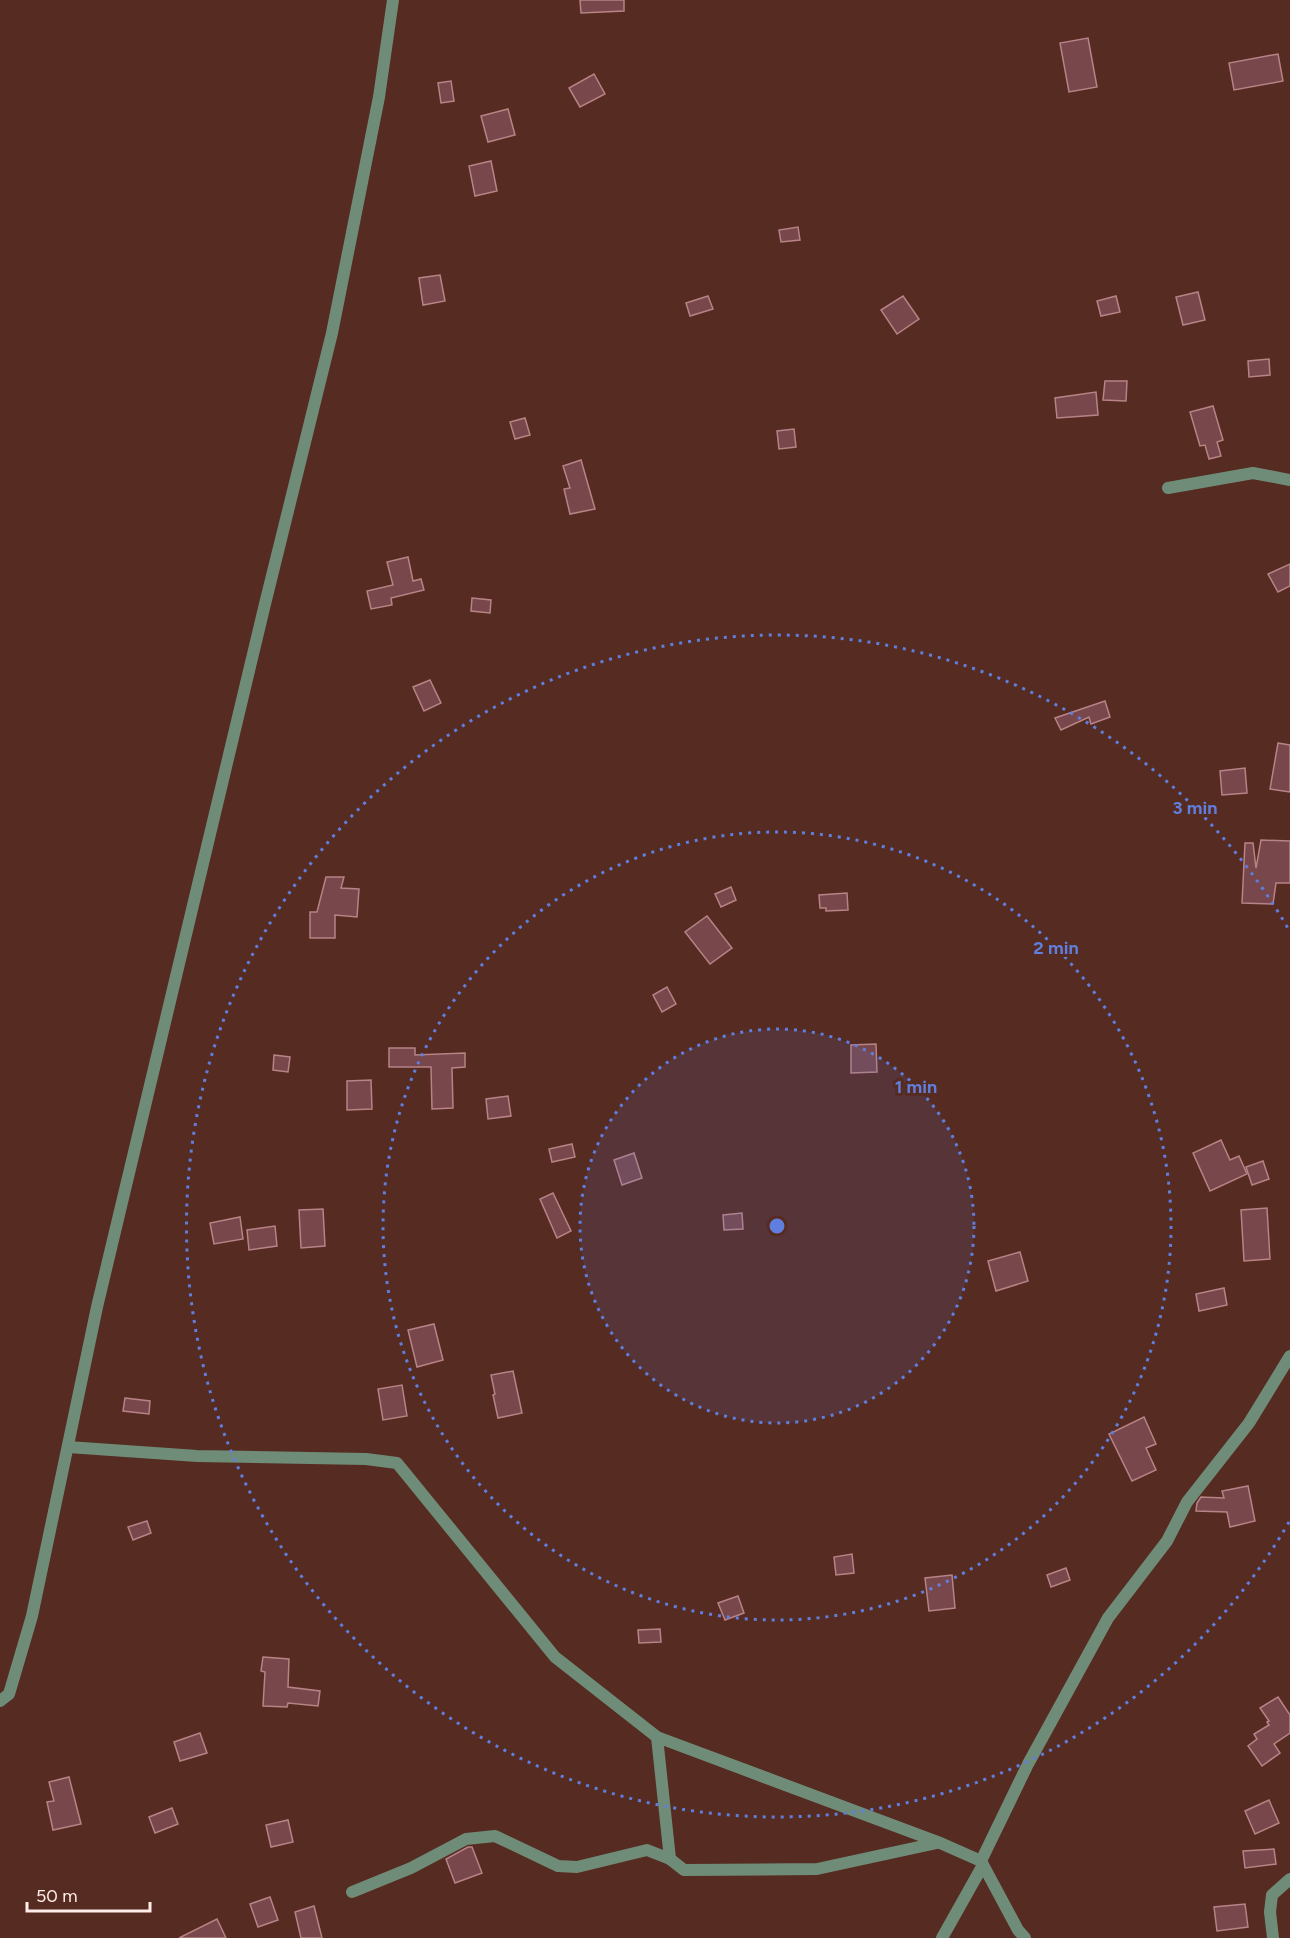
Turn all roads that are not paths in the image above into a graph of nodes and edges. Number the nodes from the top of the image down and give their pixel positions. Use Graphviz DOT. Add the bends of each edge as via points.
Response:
graph roads {
  1 [pos="393,0"];
  2 [pos="1290,480"];
  3 [pos="1168,488"];
  4 [pos="1290,1356"];
  5 [pos="68,1447"];
  6 [pos="0,1701"];
  7 [pos="657,1737"];
  8 [pos="938,1842"];
  9 [pos="670,1859"];
  10 [pos="982,1863"];
  11 [pos="1290,1879"];
  12 [pos="352,1892"];
  13 [pos="942,1938"];
  14 [pos="1025,1938"];
  15 [pos="1273,1938"];
  1 -- 5 [label="street" via="379,97 332,333 100,1295"];
  2 -- 3 [label="street" via="1253,473"];
  4 -- 10 [label="street" via="1250,1423 1187,1502 1167,1541 1107,1618 1028,1764"];
  5 -- 6 [label="street" via="32,1616 9,1694"];
  5 -- 7 [label="street" via="397,1463 555,1657"];
  7 -- 8 [label="street"];
  7 -- 9 [label="street"];
  8 -- 9 [label="street" via="817,1869 684,1870"];
  8 -- 10 [label="street"];
  9 -- 12 [label="street" via="647,1850 577,1867 558,1866 495,1836 465,1839 411,1868"];
  10 -- 13 [label="street"];
  10 -- 14 [label="street"];
  11 -- 15 [label="street" via="1272,1895 1269,1912"];
}
